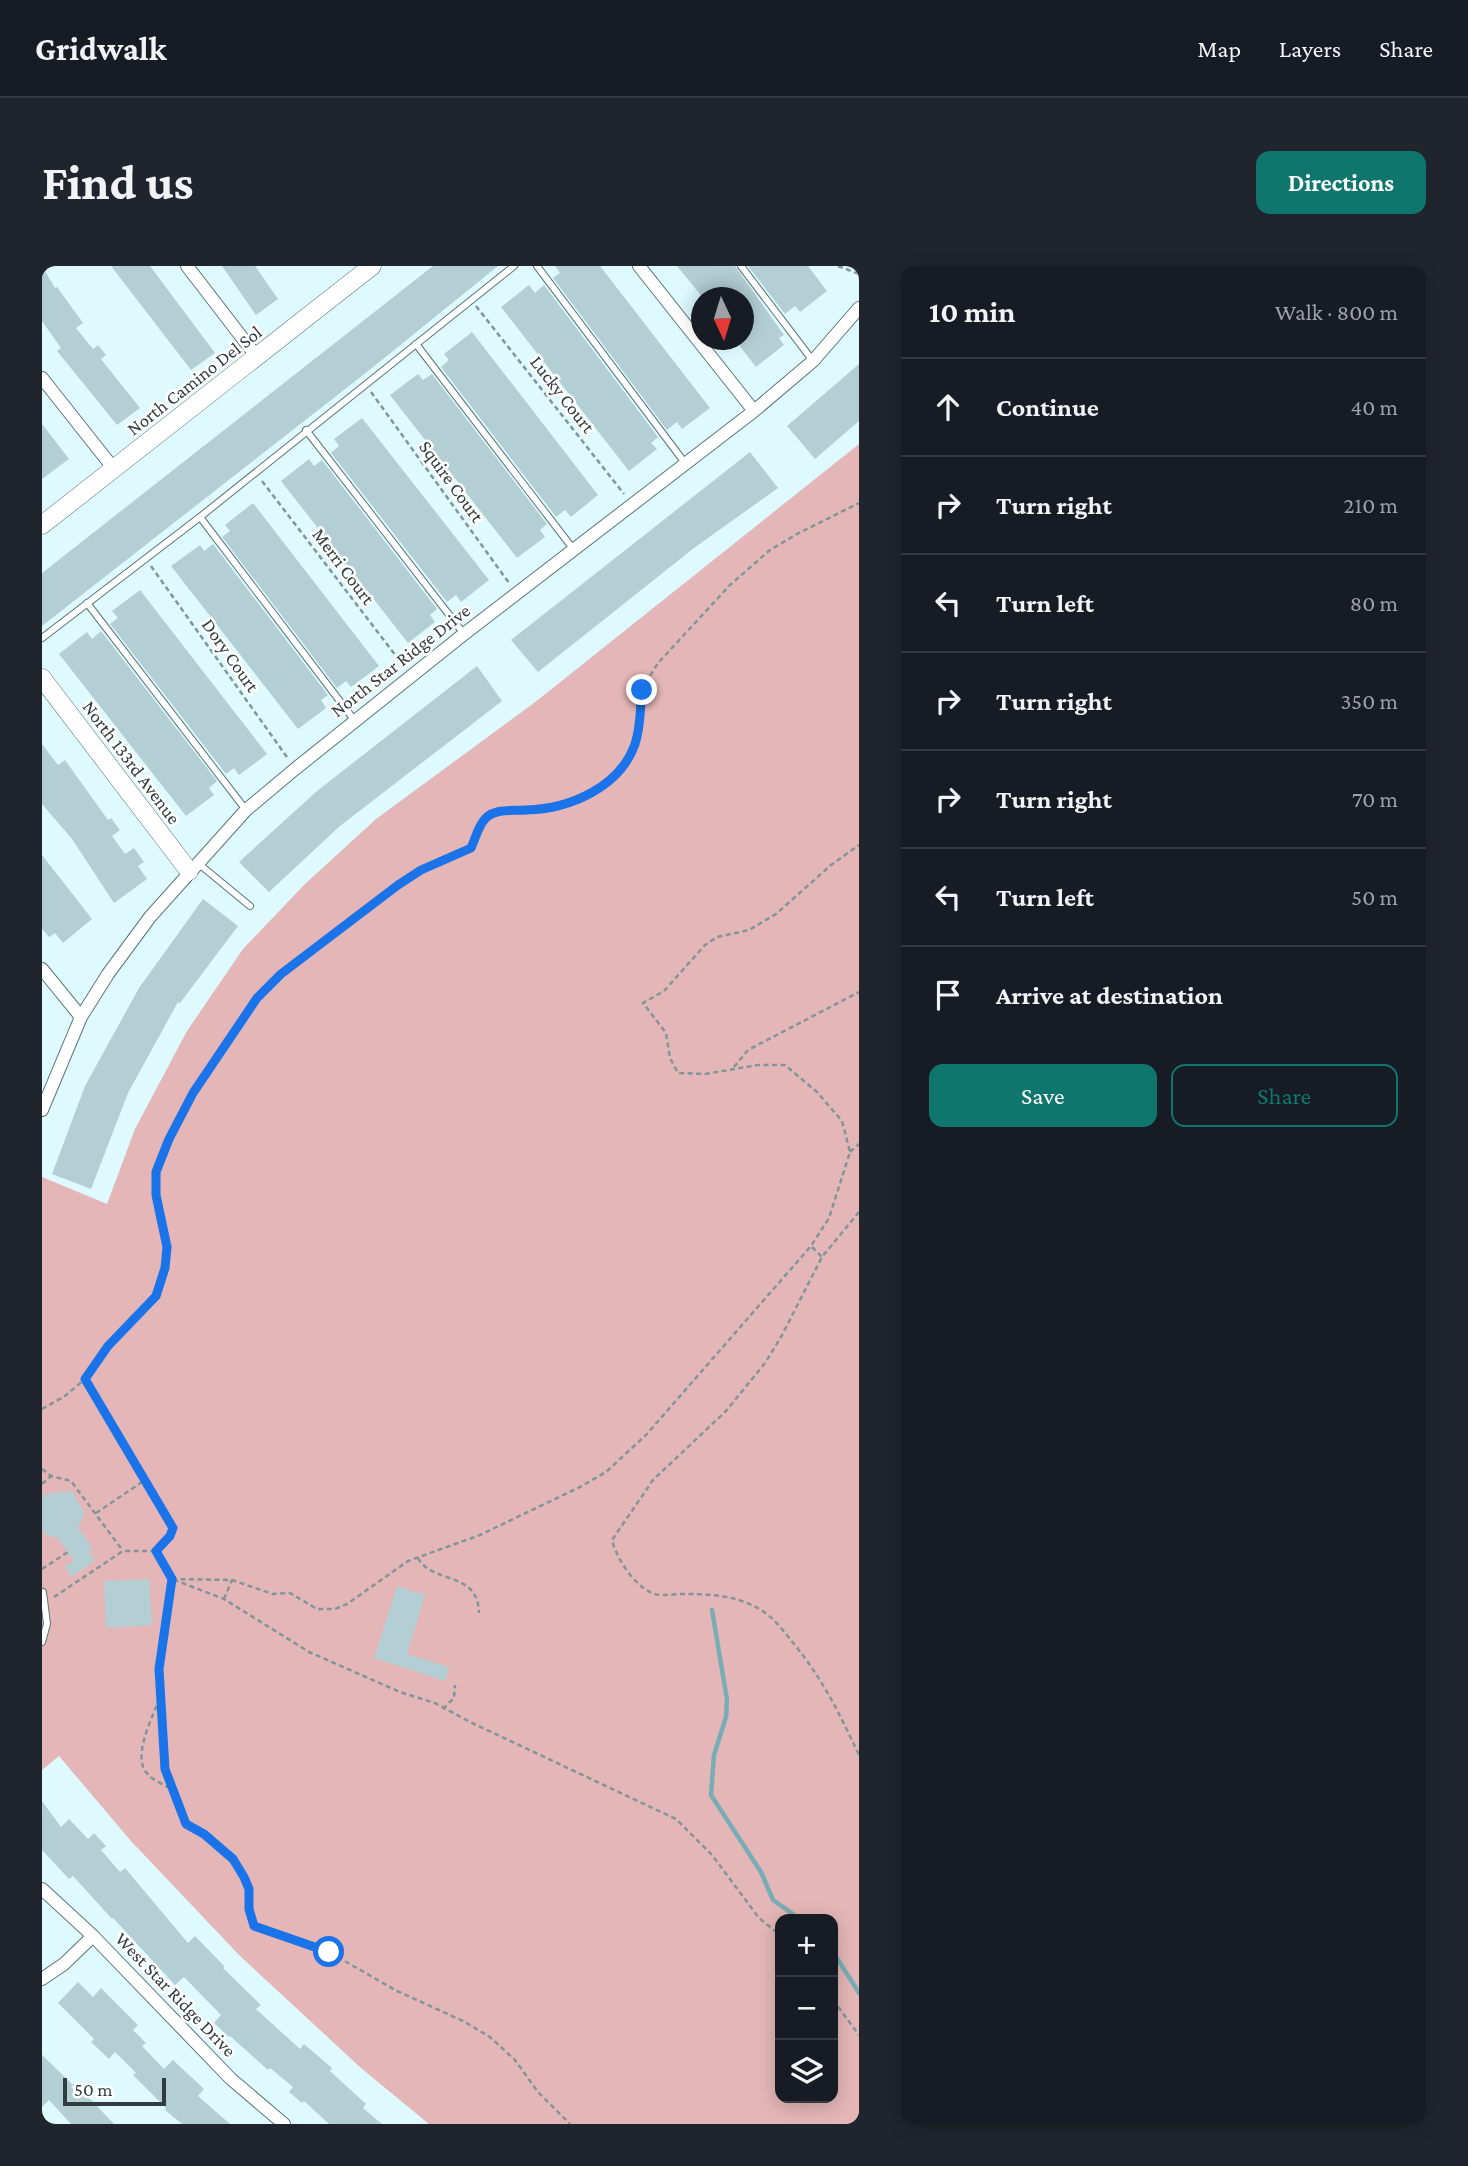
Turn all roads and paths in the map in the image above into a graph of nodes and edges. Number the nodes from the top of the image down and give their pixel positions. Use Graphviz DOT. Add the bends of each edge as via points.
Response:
graph roads {
  1 [pos="187,266"];
  2 [pos="372,266"];
  3 [pos="514,266"];
  4 [pos="537,266"];
  5 [pos="639,266"];
  6 [pos="741,266"];
  7 [pos="838,266"];
  8 [pos="859,274"];
  9 [pos="471,300"];
  10 [pos="859,307"];
  11 [pos="416,344"];
  12 [pos="257,357"];
  13 [pos="813,361"];
  14 [pos="42,378"];
  15 [pos="365,384"];
  16 [pos="754,411"];
  17 [pos="306,430"];
  18 [pos="685,464"];
  19 [pos="114,469"];
  20 [pos="255,472"];
  21 [pos="859,503"];
  22 [pos="632,505"];
  23 [pos="200,517"];
  24 [pos="42,525"];
  25 [pos="574,550"];
  26 [pos="145,558"];
  27 [pos="517,594"];
  28 [pos="87,603"];
  29 [pos="464,634"];
  30 [pos="42,638"];
  31 [pos="411,676"];
  32 [pos="42,678"];
  33 [pos="355,721"];
  34 [pos="295,769"];
  35 [pos="246,810"];
  36 [pos="859,845"];
  37 [pos="193,867"];
  38 [pos="250,906"];
  39 [pos="42,969"];
  40 [pos="859,992"];
  41 [pos="81,1017"];
  42 [pos="733,1068"];
  43 [pos="42,1110"];
  44 [pos="859,1144"];
  45 [pos="850,1152"];
  46 [pos="859,1212"];
  47 [pos="811,1246"];
  48 [pos="822,1257"];
  49 [pos="85,1379"];
  50 [pos="42,1409"];
  51 [pos="42,1469"];
  52 [pos="51,1476"];
  53 [pos="145,1480"];
  54 [pos="42,1483"];
  55 [pos="96,1513"];
  56 [pos="123,1551"];
  57 [pos="156,1551"];
  58 [pos="68,1552"];
  59 [pos="418,1558"];
  60 [pos="42,1570"];
  61 [pos="172,1579"];
  62 [pos="232,1580"];
  63 [pos="43,1592"];
  64 [pos="225,1598"];
  65 [pos="46,1602"];
  66 [pos="479,1613"];
  67 [pos="42,1642"];
  68 [pos="455,1685"];
  69 [pos="161,1695"];
  70 [pos="443,1709"];
  71 [pos="859,1755"];
  72 [pos="172,1790"];
  73 [pos="42,1889"];
  74 [pos="775,1931"];
  75 [pos="93,1936"];
  76 [pos="42,1979"];
  77 [pos="838,2007"];
  78 [pos="859,2035"];
  79 [pos="284,2124"];
  80 [pos="570,2124"];
  1 -- 12 [label="street"];
  2 -- 12 [label="street, North Camino Del Sol"];
  3 -- 9 [label="lane"];
  4 -- 18 [label="lane"];
  5 -- 16 [label="street"];
  6 -- 13 [label="lane"];
  7 -- 8 [label="path"];
  9 -- 11 [label="lane"];
  9 -- 22 [label="path, Lucky Court"];
  10 -- 13 [label="street, North Star Ridge Drive"];
  11 -- 15 [label="lane"];
  11 -- 25 [label="lane"];
  12 -- 19 [label="street, North Camino Del Sol"];
  13 -- 16 [label="street, North Star Ridge Drive"];
  14 -- 19 [label="street"];
  15 -- 17 [label="lane"];
  15 -- 27 [label="path, Squire Court"];
  16 -- 18 [label="street, North Star Ridge Drive"];
  17 -- 20 [label="lane"];
  17 -- 29 [label="lane"];
  18 -- 22 [label="street, North Star Ridge Drive"];
  19 -- 24 [label="street, North Camino Del Sol"];
  20 -- 23 [label="lane"];
  20 -- 31 [label="path, Merri Court"];
  21 -- 49 [label="path" via="759,558 658,663 642,690 636,740 627,764 613,778 564,805 498,811 485,818 471,848 398,885 281,974 257,998 193,1093 156,1172 167,1247 156,1296 108,1346"];
  22 -- 25 [label="street, North Star Ridge Drive"];
  23 -- 26 [label="lane"];
  23 -- 33 [label="lane"];
  25 -- 27 [label="street, North Star Ridge Drive"];
  26 -- 28 [label="lane"];
  26 -- 34 [label="path, Dory Court"];
  27 -- 29 [label="street, North Star Ridge Drive"];
  28 -- 30 [label="lane"];
  28 -- 35 [label="lane"];
  29 -- 31 [label="street, North Star Ridge Drive"];
  31 -- 33 [label="street, North Star Ridge Drive"];
  32 -- 37 [label="street, North 133rd Avenue"];
  33 -- 34 [label="street, North Star Ridge Drive"];
  34 -- 35 [label="street, North Star Ridge Drive"];
  35 -- 37 [label="street, North Star Ridge Drive"];
  36 -- 42 [label="path" via="776,915 749,930 705,944 664,991 643,1003 666,1033 678,1073"];
  37 -- 38 [label="lane"];
  37 -- 41 [label="street, North Star Ridge Drive" via="150,917"];
  39 -- 41 [label="street"];
  40 -- 42 [label="path" via="748,1050"];
  41 -- 43 [label="street, North Star Ridge Drive"];
  42 -- 45 [label="path" via="785,1065 842,1121"];
  44 -- 45 [label="path"];
  45 -- 47 [label="path" via="829,1218"];
  46 -- 48 [label="path"];
  47 -- 48 [label="path"];
  47 -- 59 [label="path" via="646,1436 606,1472 504,1524"];
  48 -- 71 [label="path" via="765,1363 726,1411 653,1480 612,1540 627,1569 655,1594 723,1595 765,1613 815,1671 842,1715"];
  49 -- 50 [label="path"];
  49 -- 53 [label="path"];
  51 -- 52 [label="path"];
  52 -- 54 [label="path"];
  52 -- 55 [label="path" via="71,1480"];
  53 -- 55 [label="path"];
  53 -- 57 [label="path" via="173,1528"];
  55 -- 56 [label="path"];
  56 -- 57 [label="path"];
  56 -- 65 [label="path"];
  57 -- 61 [label="path"];
  58 -- 60 [label="path"];
  59 -- 62 [label="path" via="335,1609 317,1609 290,1593 273,1594"];
  59 -- 66 [label="path" via="430,1570 469,1587"];
  61 -- 62 [label="path"];
  61 -- 64 [label="path"];
  61 -- 69 [label="path" via="159,1669"];
  62 -- 64 [label="path"];
  63 -- 65 [label="lane"];
  64 -- 70 [label="path" via="309,1651"];
  65 -- 67 [label="lane"];
  68 -- 70 [label="path" via="454,1698"];
  69 -- 72 [label="path" via="165,1769"];
  69 -- 72 [label="path" via="145,1736 143,1768"];
  70 -- 74 [label="path" via="676,1819"];
  72 -- 80 [label="path" via="186,1824 233,1859 249,1889 254,1926 329,1952 490,2037"];
  73 -- 75 [label="street, West Star Ridge Drive"];
  75 -- 76 [label="street"];
  75 -- 79 [label="street, West Star Ridge Drive" via="231,2079"];
  77 -- 78 [label="path"];
}
